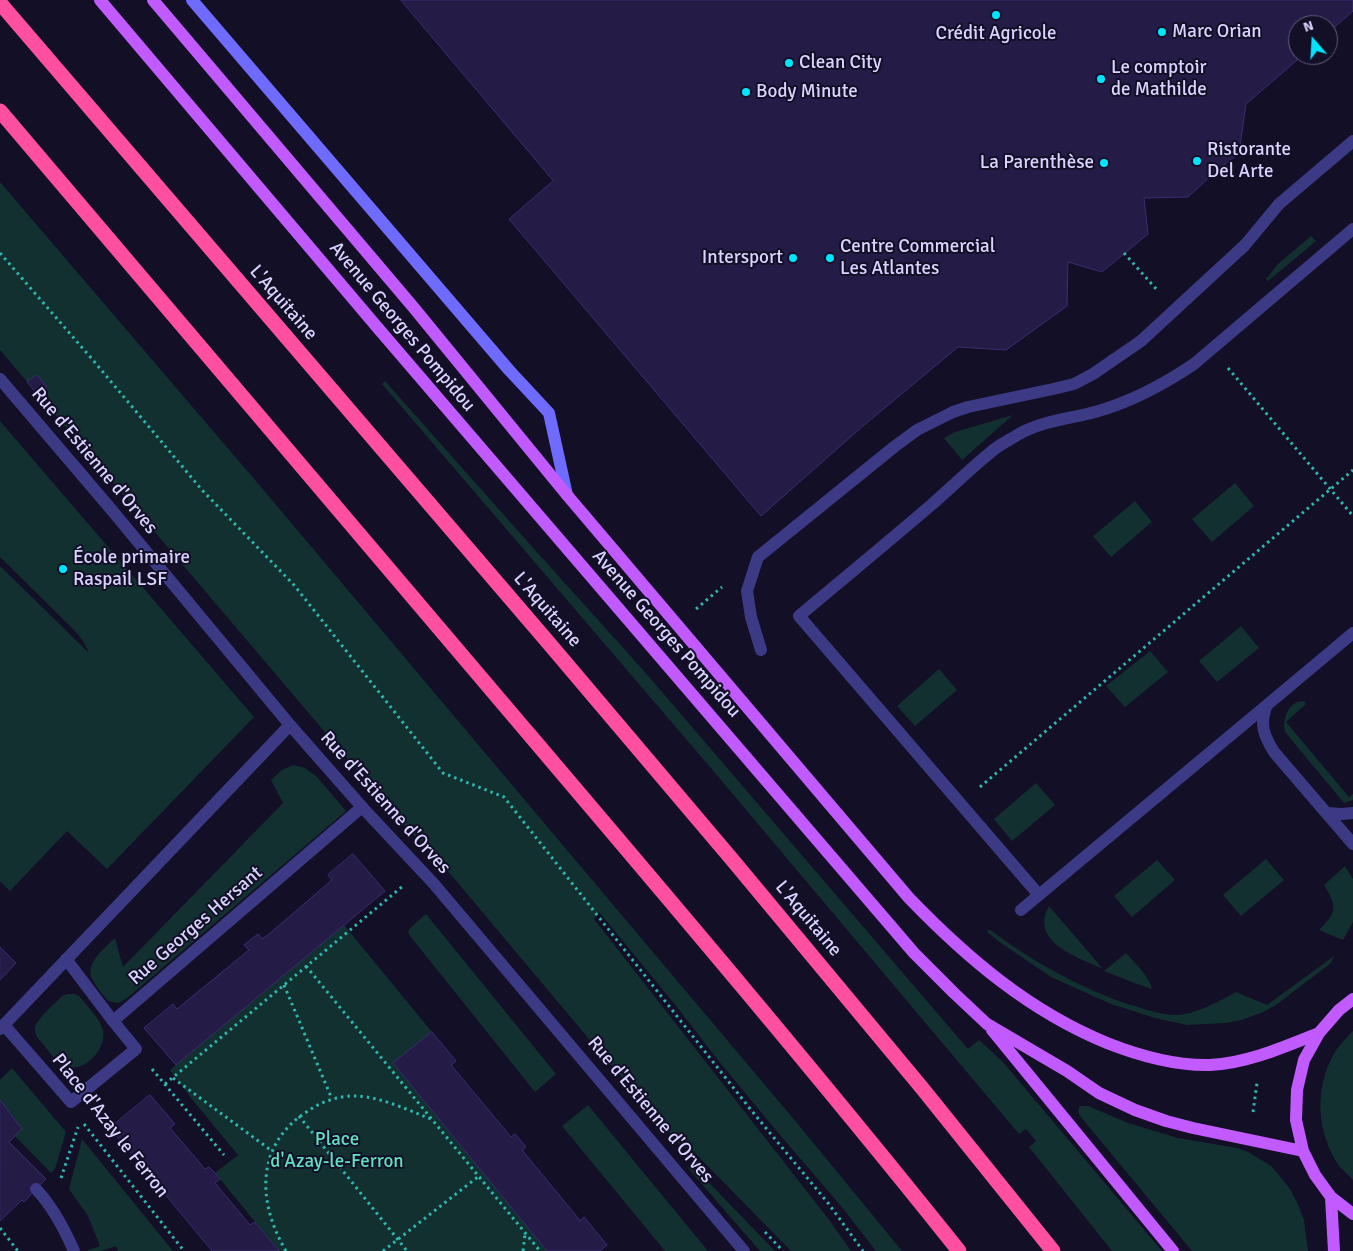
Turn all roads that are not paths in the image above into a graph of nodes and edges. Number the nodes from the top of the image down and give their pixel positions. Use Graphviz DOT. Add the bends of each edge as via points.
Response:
graph roads {
  1 [pos="100,0"];
  2 [pos="154,0"];
  3 [pos="192,0"];
  4 [pos="0,3"];
  5 [pos="0,111"];
  6 [pos="1353,141"];
  7 [pos="1353,229"];
  8 [pos="0,379"];
  9 [pos="567,495"];
  10 [pos="1353,632"];
  11 [pos="761,650"];
  12 [pos="1267,705"];
  13 [pos="290,725"];
  14 [pos="362,808"];
  15 [pos="1327,813"];
  16 [pos="1353,813"];
  17 [pos="1353,844"];
  18 [pos="1039,895"];
  19 [pos="1021,910"];
  20 [pos="66,959"];
  21 [pos="1353,1000"];
  22 [pos="113,1021"];
  23 [pos="988,1024"];
  24 [pos="2,1027"];
  25 [pos="1319,1033"];
  26 [pos="1303,1151"];
  27 [pos="36,1189"];
  28 [pos="1332,1197"];
  29 [pos="1353,1214"];
  30 [pos="74,1251"];
  31 [pos="744,1251"];
  32 [pos="959,1251"];
  33 [pos="1054,1251"];
  34 [pos="1173,1251"];
  35 [pos="1334,1251"];
  1 -- 23 [label="main road, Avenue Georges Pompidou" via="914,953"];
  2 -- 9 [label="main road, Avenue Georges Pompidou"];
  3 -- 9 [label="street" via="549,413"];
  4 -- 33 [label="highway, L'Aquitaine" via="547,641 829,975"];
  5 -- 32 [label="highway" via="772,1022"];
  6 -- 11 [label="street" via="1279,204 1245,245 1141,341 1074,384 968,407 917,430 758,558 747,592 750,617"];
  7 -- 18 [label="street" via="1194,364 1169,381 1140,396 1094,412 1040,425 997,447 799,616"];
  8 -- 13 [label="street, Rue d'Estienne d'Orves"];
  9 -- 25 [label="main road, Avenue Georges Pompidou" via="909,898 973,960 1022,997 1084,1033 1154,1059 1174,1062 1210,1065 1231,1062 1275,1051"];
  10 -- 12 [label="street"];
  12 -- 15 [label="street" via="1262,724 1268,743"];
  12 -- 18 [label="street"];
  13 -- 14 [label="street, Rue d'Estienne d'Orves"];
  13 -- 20 [label="street"];
  14 -- 22 [label="street, Rue Georges Hersant"];
  14 -- 31 [label="street, Rue d'Estienne d'Orves" via="422,871"];
  15 -- 16 [label="street"];
  15 -- 17 [label="street"];
  18 -- 19 [label="street"];
  20 -- 22 [label="street"];
  20 -- 24 [label="street"];
  21 -- 25 [label="main road" via="1339,1010"];
  22 -- 24 [label="street, Place d'Azay le Ferron" via="136,1050 71,1102"];
  23 -- 26 [label="main road, Avenue Georges Pompidou" via="1067,1070 1099,1093 1135,1110 1193,1128"];
  23 -- 34 [label="main road"];
  25 -- 26 [label="main road" via="1304,1060 1297,1090 1296,1120"];
  26 -- 28 [label="main road" via="1315,1175"];
  27 -- 30 [label="street" via="52,1208"];
  28 -- 29 [label="main road"];
  28 -- 35 [label="main road"];
}
